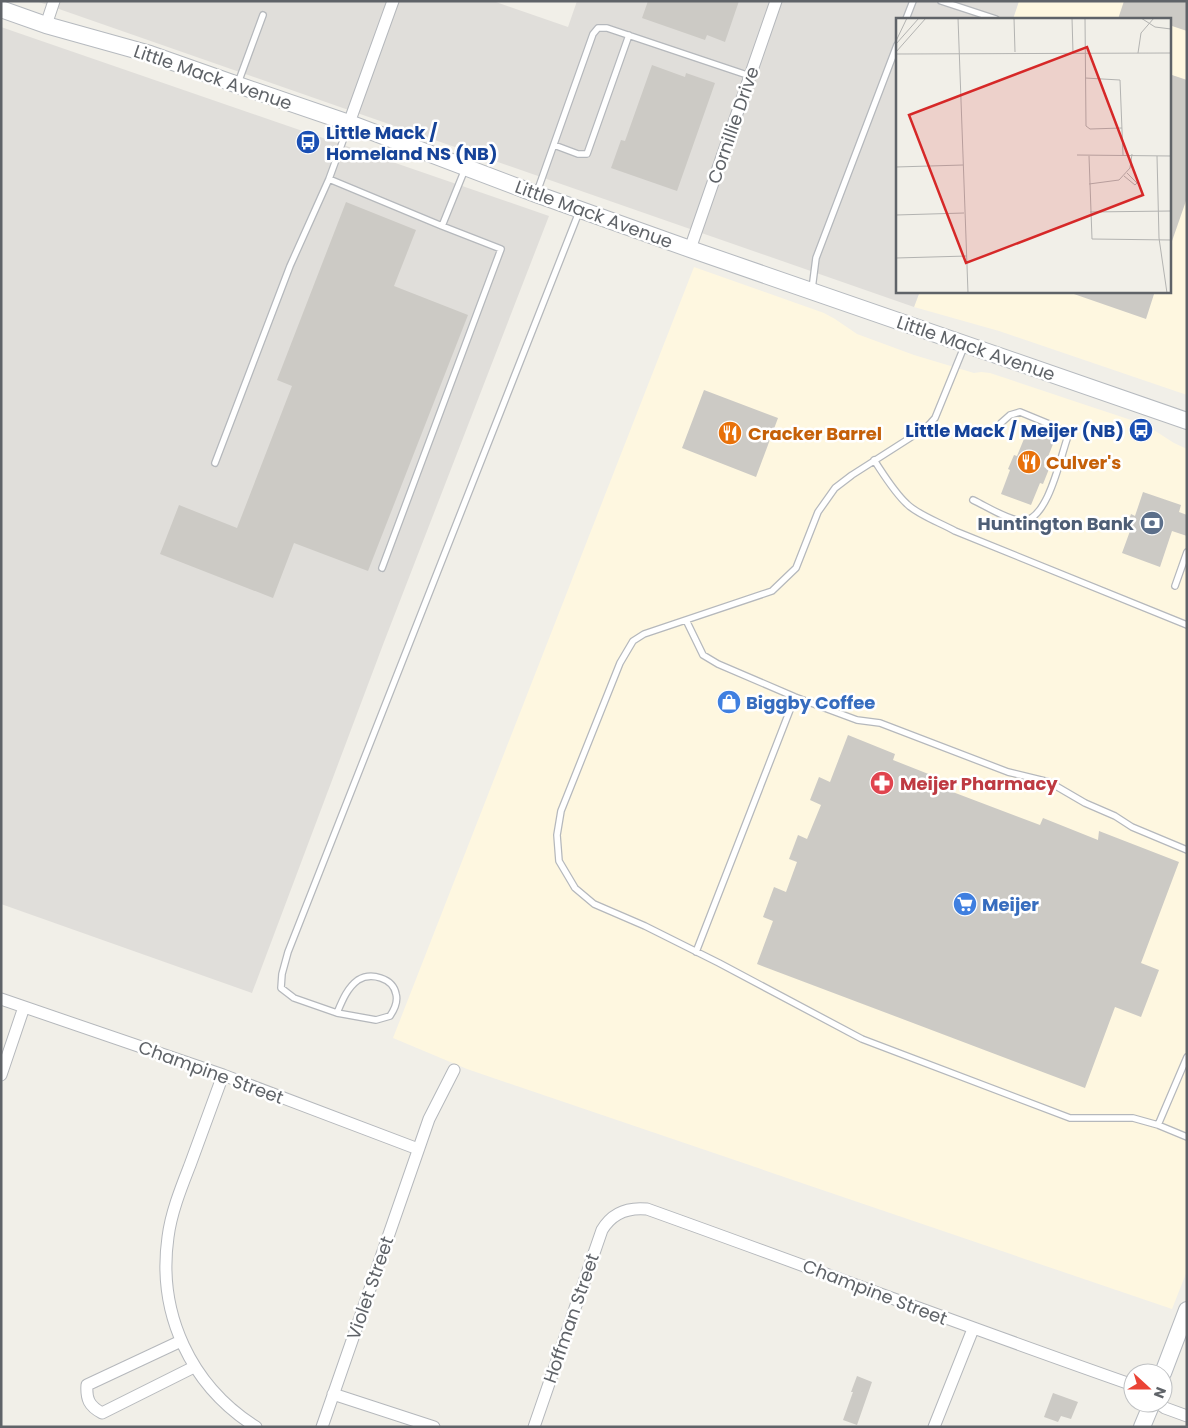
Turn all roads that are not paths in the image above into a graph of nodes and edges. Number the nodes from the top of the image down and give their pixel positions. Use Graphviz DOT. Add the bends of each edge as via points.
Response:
graph roads {
  1 [pos="54,1"];
  2 [pos="393,1"];
  3 [pos="776,1"];
  4 [pos="913,1"];
  5 [pos="940,1"];
  6 [pos="1,9"];
  7 [pos="263,15"];
  8 [pos="906,18"];
  9 [pos="996,18"];
  10 [pos="46,25"];
  11 [pos="629,35"];
  12 [pos="896,47"];
  13 [pos="750,76"];
  14 [pos="238,85"];
  15 [pos="349,123"];
  16 [pos="554,145"];
  17 [pos="466,167"];
  18 [pos="329,179"];
  19 [pos="536,194"];
  20 [pos="580,210"];
  21 [pos="442,226"];
  22 [pos="690,249"];
  23 [pos="812,291"];
  24 [pos="965,345"];
  25 [pos="1187,421"];
  26 [pos="1001,424"];
  27 [pos="874,460"];
  28 [pos="215,463"];
  29 [pos="973,500"];
  30 [pos="1187,552"];
  31 [pos="382,568"];
  32 [pos="1175,586"];
  33 [pos="686,620"];
  34 [pos="1187,625"];
  35 [pos="795,697"];
  36 [pos="1187,850"];
  37 [pos="696,952"];
  38 [pos="1,999"];
  39 [pos="24,1007"];
  40 [pos="337,1012"];
  41 [pos="1187,1057"];
  42 [pos="454,1070"];
  43 [pos="1,1075"];
  44 [pos="223,1075"];
  45 [pos="1158,1125"];
  46 [pos="1187,1137"];
  47 [pos="418,1149"];
  48 [pos="616,1213"];
  49 [pos="1186,1312"];
  50 [pos="973,1329"];
  51 [pos="181,1341"];
  52 [pos="1167,1363"];
  53 [pos="194,1367"];
  54 [pos="1123,1382"];
  55 [pos="333,1394"];
  56 [pos="1173,1410"];
  57 [pos="1148,1413"];
  58 [pos="1187,1416"];
  59 [pos="256,1427"];
  60 [pos="322,1427"];
  61 [pos="434,1427"];
  62 [pos="534,1427"];
  63 [pos="934,1427"];
  64 [pos="1142,1427"];
  1 -- 10 [label="street"];
  2 -- 15 [label="street"];
  3 -- 13 [label="street, Cornillie Drive"];
  4 -- 8 [label="lane"];
  5 -- 9 [label="lane"];
  6 -- 10 [label="main road, Little Mack Avenue"];
  7 -- 14 [label="lane"];
  10 -- 14 [label="main road, Little Mack Avenue" via="150,54"];
  11 -- 13 [label="lane"];
  11 -- 16 [label="lane" via="607,28 598,28 593,34"];
  11 -- 16 [label="lane" via="587,154"];
  12 -- 23 [label="lane" via="816,258"];
  13 -- 22 [label="street, Cornillie Drive"];
  14 -- 15 [label="main road, Little Mack Avenue"];
  15 -- 17 [label="main road, Little Mack Avenue"];
  15 -- 18 [label="lane"];
  16 -- 19 [label="lane"];
  17 -- 19 [label="main road, Little Mack Avenue"];
  17 -- 21 [label="lane"];
  18 -- 21 [label="lane"];
  18 -- 28 [label="lane" via="290,266"];
  19 -- 20 [label="main road, Little Mack Avenue"];
  20 -- 22 [label="main road, Little Mack Avenue"];
  20 -- 40 [label="lane" via="288,952 281,988 294,998"];
  21 -- 31 [label="lane" via="501,249"];
  22 -- 23 [label="main road, Little Mack Avenue"];
  23 -- 24 [label="main road, Little Mack Avenue"];
  24 -- 25 [label="main road, Little Mack Avenue"];
  24 -- 27 [label="lane" via="935,418 927,427"];
  26 -- 29 [label="lane" via="1010,415 1020,412 1063,431 1067,439 1046,502 1036,516 1023,521 1009,518"];
  27 -- 33 [label="lane" via="835,488 818,512 796,568 786,580 772,591"];
  27 -- 34 [label="lane" via="908,506 933,520"];
  30 -- 32 [label="lane"];
  33 -- 35 [label="lane" via="704,655"];
  33 -- 37 [label="lane" via="633,641 620,663 561,810 557,835 559,861 575,888 594,904"];
  35 -- 36 [label="lane" via="858,720 896,728 1008,772 1049,782 1132,827"];
  35 -- 37 [label="lane"];
  37 -- 45 [label="lane" via="862,1039 1061,1115 1091,1119 1133,1118"];
  38 -- 39 [label="street, Champine Street"];
  39 -- 43 [label="street"];
  39 -- 44 [label="street, Champine Street"];
  40 -- 40 [label="lane" via="376,1020 390,1016 395,1008 396,994 389,982 376,976 359,980 346,993"];
  41 -- 45 [label="lane"];
  42 -- 47 [label="street, Violet Street"];
  44 -- 47 [label="street, Champine Street"];
  44 -- 51 [label="street" via="179,1195 168,1236 165,1268 169,1300"];
  45 -- 46 [label="lane"];
  47 -- 55 [label="street, Violet Street"];
  48 -- 50 [label="street, Champine Street" via="626,1209 647,1209"];
  48 -- 62 [label="street, Hoffman Street" via="602,1230"];
  49 -- 52 [label="main road"];
  50 -- 54 [label="street, Champine Street"];
  50 -- 63 [label="street"];
  51 -- 53 [label="street"];
  51 -- 53 [label="street" via="87,1385 86,1396 93,1408 102,1413"];
  53 -- 59 [label="street" via="224,1403"];
  55 -- 60 [label="street, Violet Street"];
  55 -- 61 [label="street"];
  56 -- 58 [label="street"];
  57 -- 64 [label="main road"];
}
